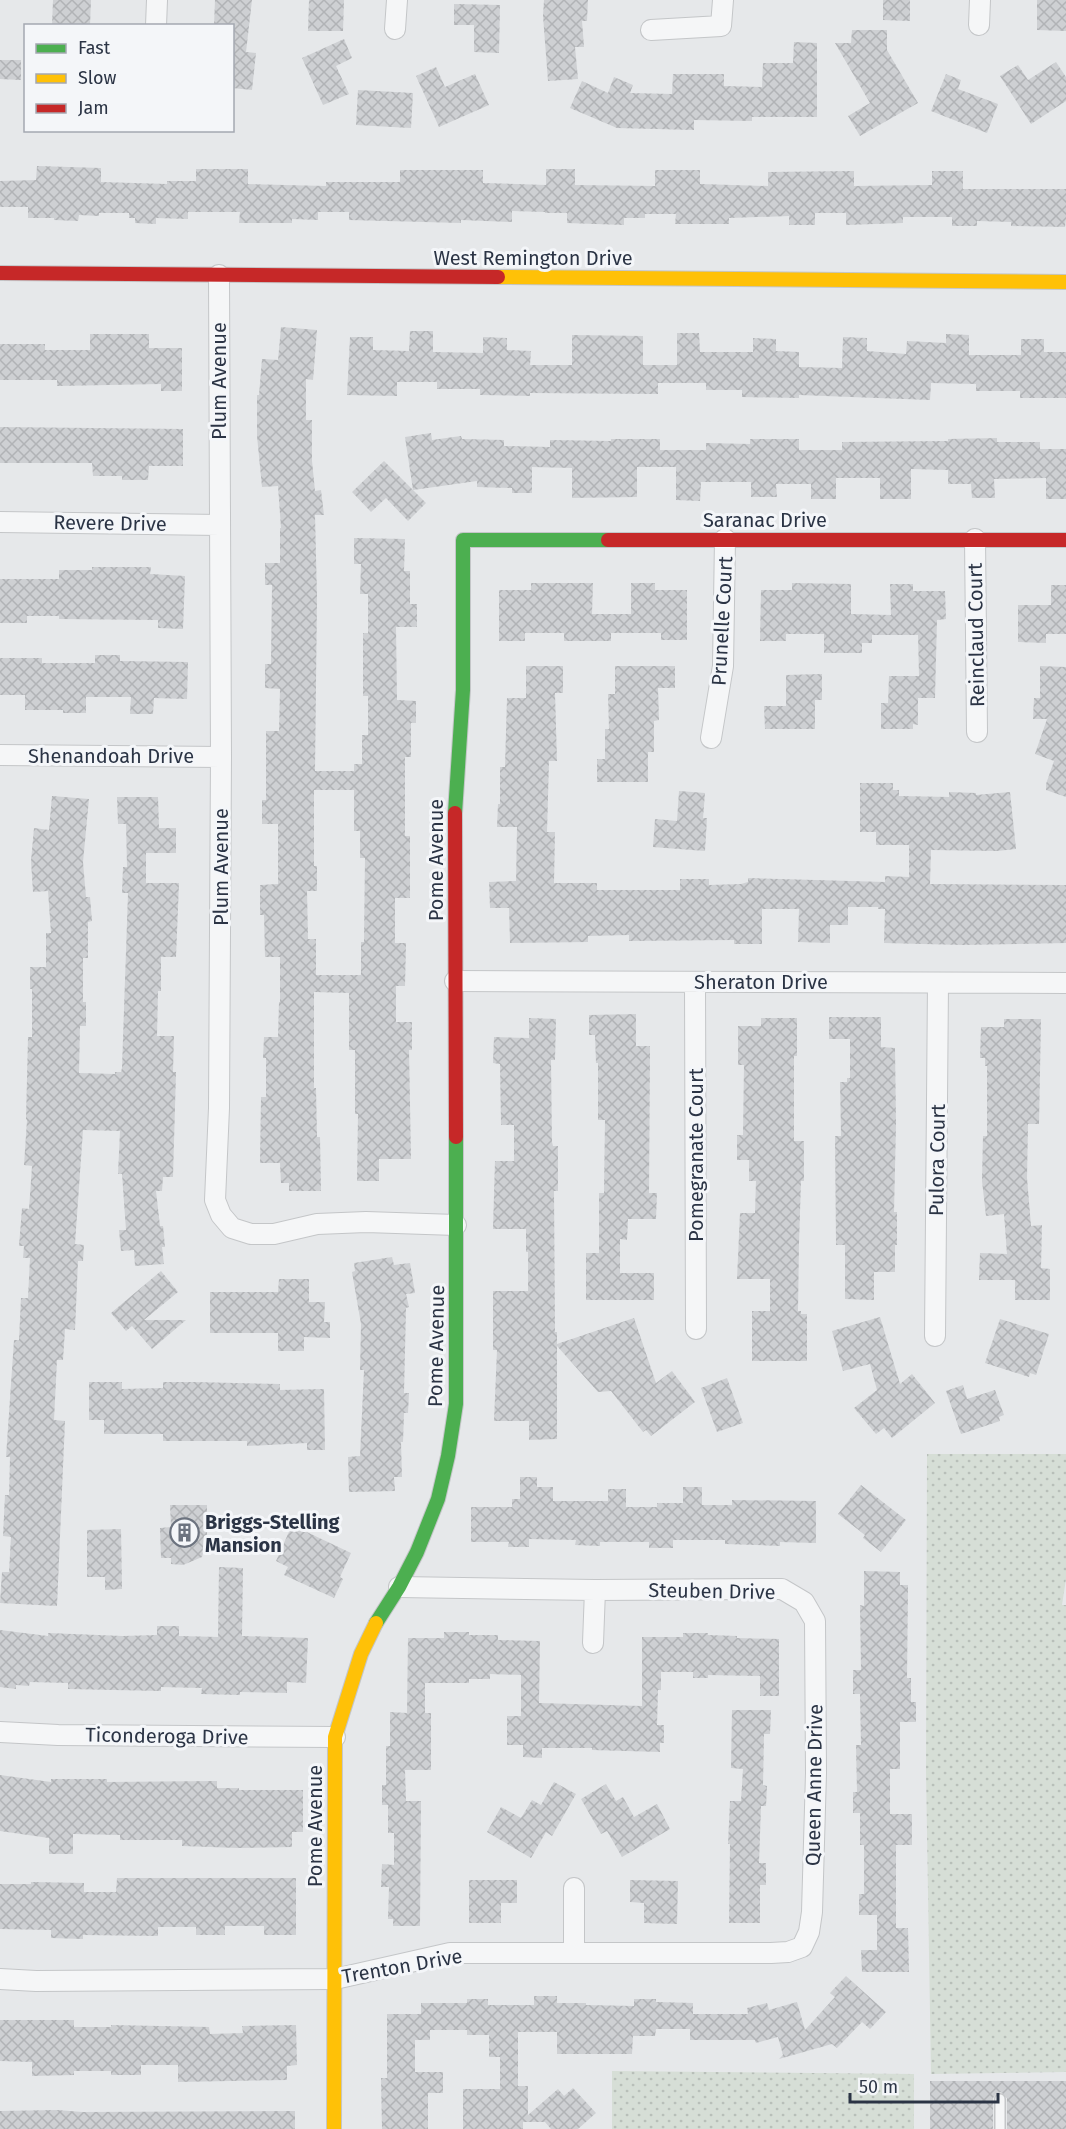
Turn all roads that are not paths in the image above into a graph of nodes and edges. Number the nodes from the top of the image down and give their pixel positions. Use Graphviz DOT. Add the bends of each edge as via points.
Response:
graph roads {
  1 [pos="157,0"];
  2 [pos="397,0"];
  3 [pos="723,0"];
  4 [pos="980,0"];
  5 [pos="156,24"];
  6 [pos="979,25"];
  7 [pos="395,29"];
  8 [pos="651,30"];
  9 [pos="0,273"];
  10 [pos="219,275"];
  11 [pos="1066,282"];
  12 [pos="0,522"];
  13 [pos="220,525"];
  14 [pos="725,539"];
  15 [pos="975,539"];
  16 [pos="463,540"];
  17 [pos="1066,540"];
  18 [pos="977,732"];
  19 [pos="711,738"];
  20 [pos="0,755"];
  21 [pos="221,757"];
  22 [pos="455,981"];
  23 [pos="696,982"];
  24 [pos="938,983"];
  25 [pos="1066,983"];
  26 [pos="456,1225"];
  27 [pos="696,1329"];
  28 [pos="935,1336"];
  29 [pos="399,1587"];
  30 [pos="595,1590"];
  31 [pos="815,1621"];
  32 [pos="592,1643"];
  33 [pos="0,1732"];
  34 [pos="335,1737"];
  35 [pos="574,1887"];
  36 [pos="802,1947"];
  37 [pos="574,1953"];
  38 [pos="0,1978"];
  39 [pos="335,1979"];
  40 [pos="1000,2099"];
  41 [pos="334,2129"];
  42 [pos="1000,2129"];
  1 -- 5 [label="street"];
  2 -- 7 [label="street"];
  3 -- 8 [label="street" via="721,26"];
  4 -- 6 [label="street"];
  9 -- 10 [label="street, West Remington Drive"];
  10 -- 11 [label="street, West Remington Drive"];
  10 -- 13 [label="street, Plum Avenue"];
  12 -- 13 [label="street, Revere Drive"];
  13 -- 21 [label="street, Plum Avenue"];
  14 -- 15 [label="street, Saranac Drive"];
  14 -- 16 [label="street, Saranac Drive"];
  14 -- 19 [label="street, Prunelle Court" via="723,666"];
  15 -- 17 [label="street, Saranac Drive"];
  15 -- 18 [label="street, Reinclaud Court"];
  16 -- 22 [label="street, Pome Avenue" via="463,690 455,810"];
  20 -- 21 [label="street, Shenandoah Drive"];
  21 -- 26 [label="street, Plum Avenue" via="215,1200 221,1215 232,1228 251,1234 274,1234 317,1224"];
  22 -- 23 [label="street, Sheraton Drive"];
  22 -- 26 [label="street, Pome Avenue"];
  23 -- 24 [label="street, Sheraton Drive"];
  23 -- 27 [label="street, Pomegranate Court"];
  24 -- 25 [label="street, Sheraton Drive"];
  24 -- 28 [label="street, Pulora Court"];
  26 -- 29 [label="street, Pome Avenue" via="456,1404 450,1445 438,1499"];
  29 -- 30 [label="street, Steuben Drive"];
  29 -- 34 [label="street, Pome Avenue" via="377,1620 362,1654"];
  30 -- 31 [label="street, Steuben Drive" via="782,1589 804,1602"];
  30 -- 32 [label="street"];
  31 -- 36 [label="street, Queen Anne Drive" via="812,1912"];
  33 -- 34 [label="street, Ticonderoga Drive"];
  34 -- 39 [label="street, Pome Avenue"];
  35 -- 37 [label="street"];
  36 -- 37 [label="street, Trenton Drive" via="771,1953"];
  37 -- 39 [label="street, Trenton Drive" via="450,1953"];
  38 -- 39 [label="street, Trenton Drive"];
  39 -- 41 [label="street, Pome Avenue"];
  40 -- 42 [label="lane"];
}
